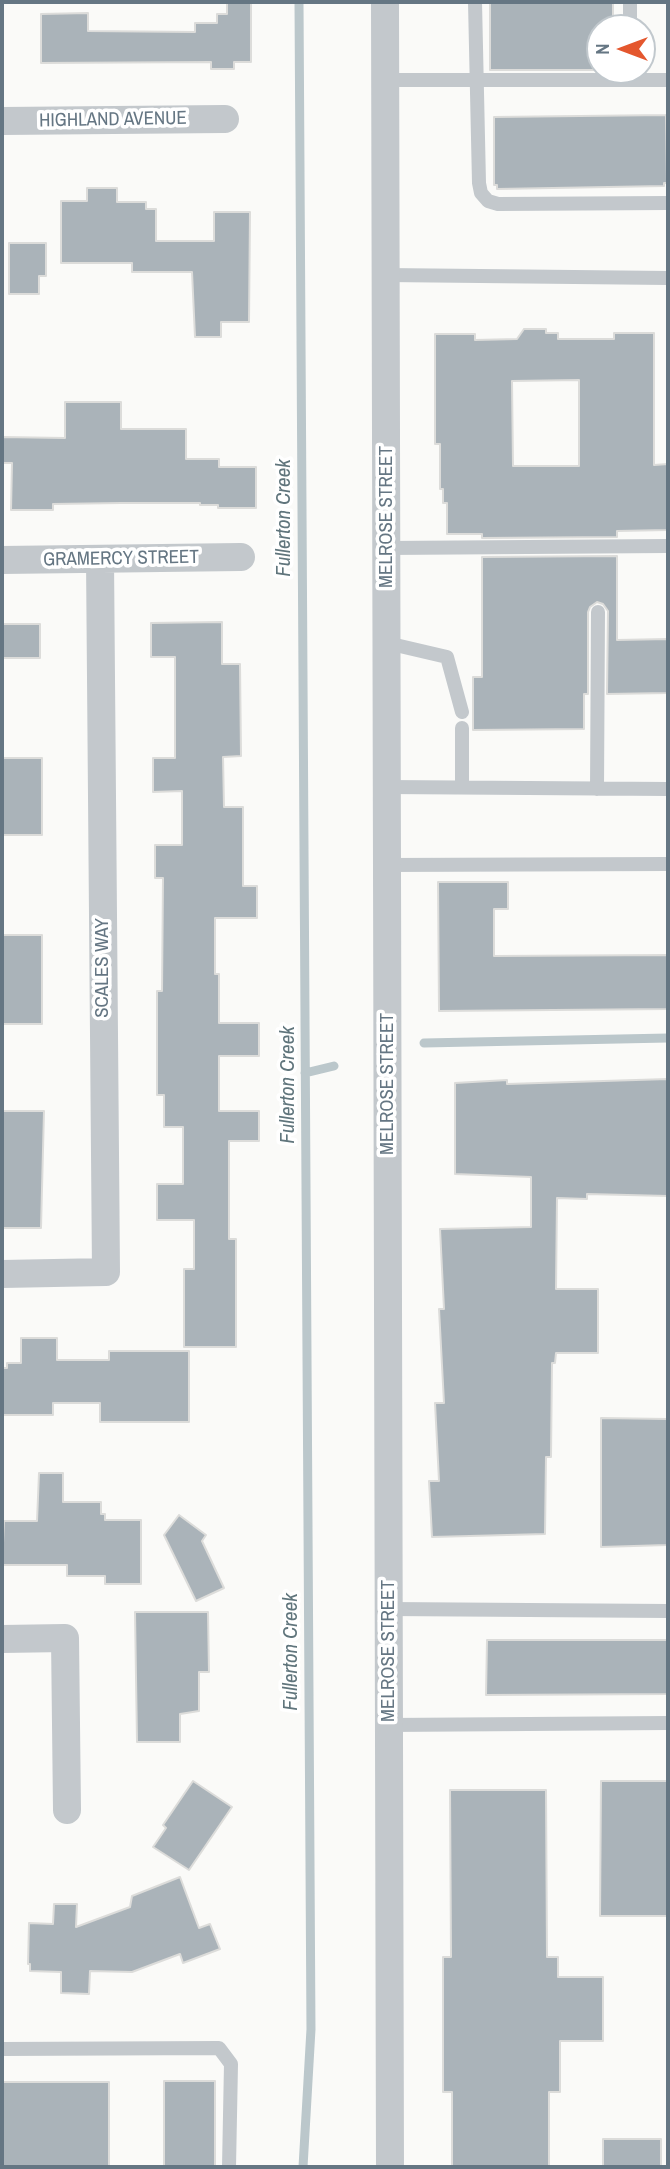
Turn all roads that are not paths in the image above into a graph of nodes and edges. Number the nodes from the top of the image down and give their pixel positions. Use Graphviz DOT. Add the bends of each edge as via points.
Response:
graph roads {
  1 [pos="384,2"];
  2 [pos="475,2"];
  3 [pos="586,76"];
  4 [pos="385,80"];
  5 [pos="477,80"];
  6 [pos="225,119"];
  7 [pos="2,121"];
  8 [pos="668,203"];
  9 [pos="386,275"];
  10 [pos="668,278"];
  11 [pos="668,546"];
  12 [pos="387,548"];
  13 [pos="241,557"];
  14 [pos="100,559"];
  15 [pos="2,560"];
  16 [pos="598,612"];
  17 [pos="387,643"];
  18 [pos="462,712"];
  19 [pos="462,728"];
  20 [pos="387,787"];
  21 [pos="462,787"];
  22 [pos="597,789"];
  23 [pos="668,789"];
  24 [pos="668,864"];
  25 [pos="387,865"];
  26 [pos="2,1274"];
  27 [pos="389,1609"];
  28 [pos="668,1611"];
  29 [pos="2,1639"];
  30 [pos="668,1723"];
  31 [pos="389,1726"];
  32 [pos="67,1810"];
  33 [pos="2,2049"];
  34 [pos="229,2167"];
  35 [pos="390,2167"];
  1 -- 4 [label="street, MELROSE STREET"];
  2 -- 5 [label="lane"];
  3 -- 5 [label="lane"];
  4 -- 5 [label="lane"];
  4 -- 9 [label="street, MELROSE STREET"];
  5 -- 8 [label="lane" via="479,183 488,201"];
  6 -- 7 [label="street, HIGHLAND AVENUE"];
  9 -- 10 [label="lane"];
  9 -- 12 [label="street, MELROSE STREET"];
  11 -- 12 [label="lane"];
  12 -- 17 [label="street, MELROSE STREET"];
  13 -- 14 [label="street, GRAMERCY STREET"];
  14 -- 15 [label="street, GRAMERCY STREET"];
  14 -- 26 [label="street, SCALES WAY" via="106,1272"];
  16 -- 22 [label="lane"];
  17 -- 18 [label="lane" via="447,657"];
  17 -- 20 [label="street, MELROSE STREET"];
  19 -- 21 [label="lane"];
  20 -- 21 [label="lane"];
  20 -- 25 [label="street, MELROSE STREET"];
  21 -- 22 [label="lane"];
  22 -- 23 [label="lane"];
  24 -- 25 [label="lane"];
  25 -- 27 [label="street, MELROSE STREET"];
  27 -- 28 [label="lane"];
  27 -- 31 [label="street, MELROSE STREET"];
  29 -- 32 [label="street" via="65,1638"];
  30 -- 31 [label="lane"];
  31 -- 35 [label="street, MELROSE STREET"];
  33 -- 34 [label="lane" via="219,2048 231,2064"];
}
